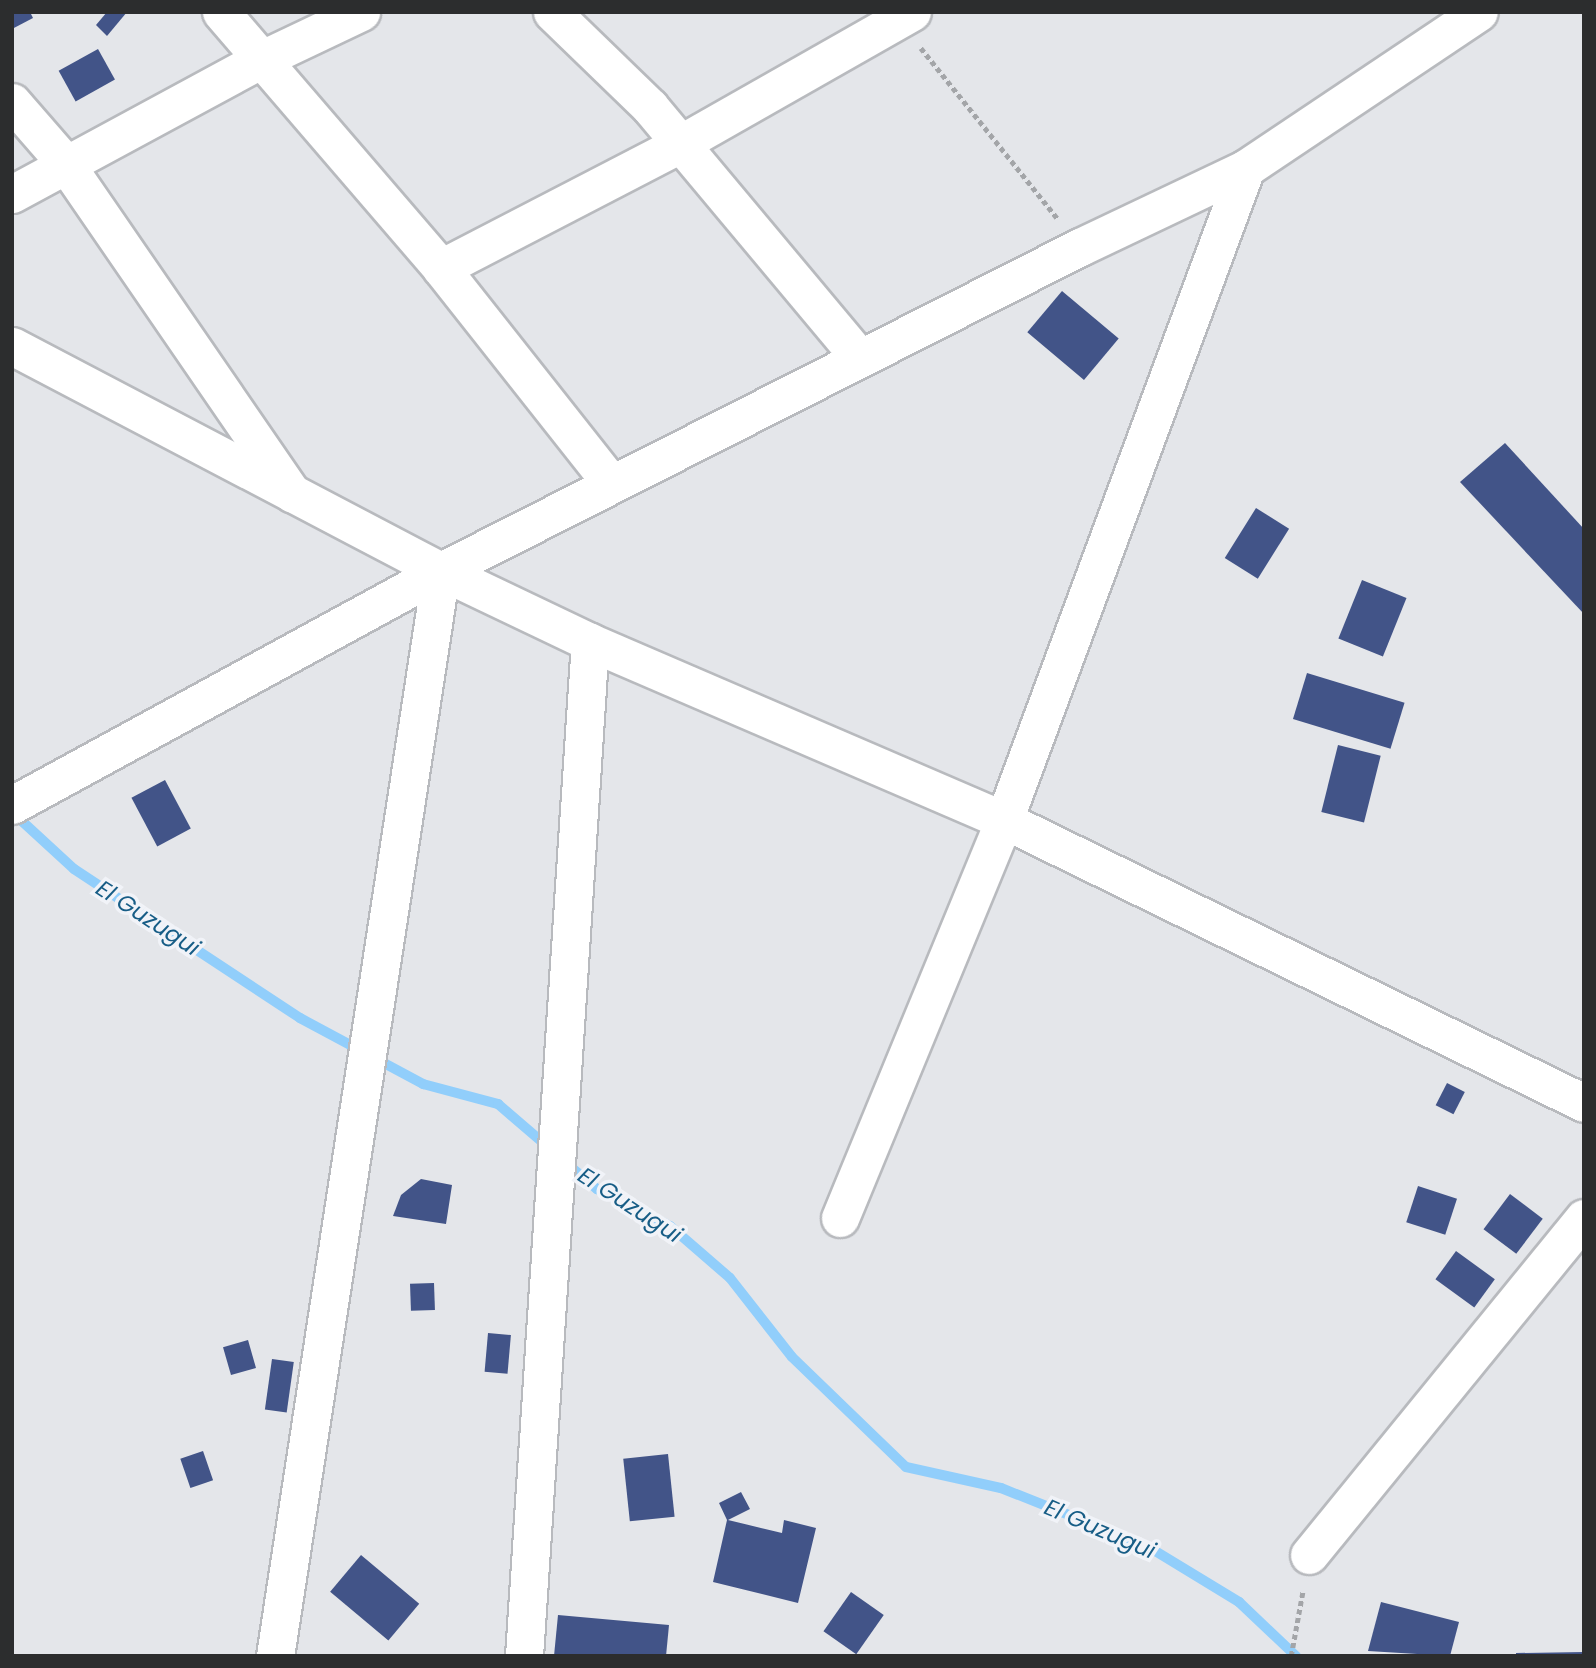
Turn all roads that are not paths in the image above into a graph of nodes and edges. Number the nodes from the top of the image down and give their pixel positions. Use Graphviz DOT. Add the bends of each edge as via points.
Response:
graph roads {
  1 [pos="221,12"];
  2 [pos="361,12"];
  3 [pos="552,12"];
  4 [pos="1479,12"];
  5 [pos="906,16"];
  6 [pos="260,60"];
  7 [pos="12,102"];
  8 [pos="678,145"];
  9 [pos="65,163"];
  10 [pos="1246,168"];
  11 [pos="12,194"];
  12 [pos="441,268"];
  13 [pos="12,346"];
  14 [pos="860,358"];
  15 [pos="611,483"];
  16 [pos="294,497"];
  17 [pos="441,571"];
  18 [pos="590,642"];
  19 [pos="12,805"];
  20 [pos="1004,820"];
  21 [pos="1584,1103"];
  22 [pos="839,1218"];
  23 [pos="1584,1218"];
  24 [pos="1309,1555"];
  25 [pos="275,1656"];
  26 [pos="524,1656"];
  1 -- 6 [label="street"];
  2 -- 6 [label="street"];
  3 -- 8 [label="street" via="650,107"];
  4 -- 10 [label="street"];
  5 -- 8 [label="street"];
  6 -- 9 [label="street"];
  6 -- 12 [label="street"];
  7 -- 9 [label="street"];
  8 -- 12 [label="street"];
  8 -- 14 [label="street"];
  9 -- 11 [label="street"];
  9 -- 16 [label="street"];
  10 -- 14 [label="street"];
  10 -- 20 [label="street"];
  12 -- 15 [label="street"];
  13 -- 16 [label="street"];
  14 -- 15 [label="street"];
  15 -- 17 [label="street"];
  16 -- 17 [label="street"];
  17 -- 18 [label="street"];
  17 -- 19 [label="street"];
  17 -- 25 [label="street"];
  18 -- 20 [label="street"];
  18 -- 26 [label="street"];
  20 -- 21 [label="street"];
  20 -- 22 [label="street"];
  23 -- 24 [label="street"];
}
